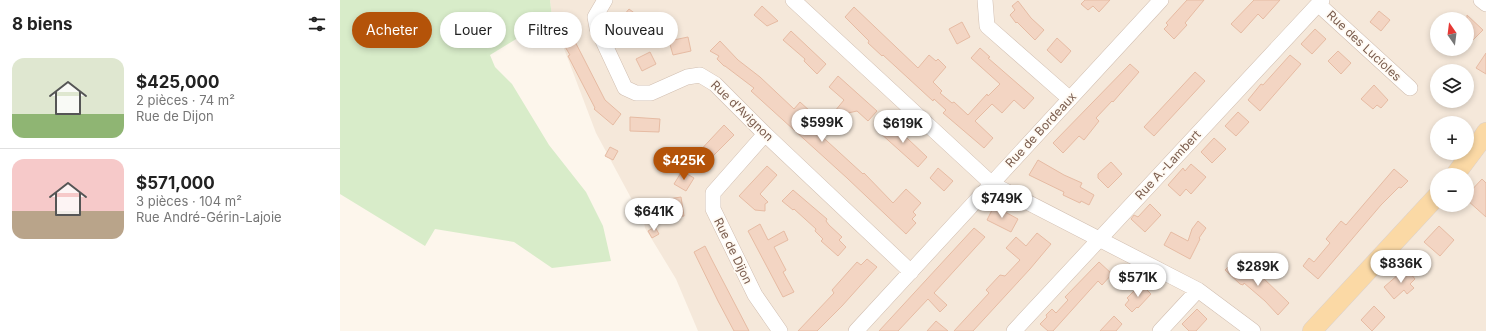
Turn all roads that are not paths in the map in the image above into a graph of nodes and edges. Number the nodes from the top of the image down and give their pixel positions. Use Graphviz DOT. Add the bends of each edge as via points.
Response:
graph roads {
  1 [pos="605,0"];
  2 [pos="793,0"];
  3 [pos="985,0"];
  4 [pos="1161,0"];
  5 [pos="1482,0"];
  6 [pos="1320,2"];
  7 [pos="1486,4"];
  8 [pos="1410,88"];
  9 [pos="1070,99"];
  10 [pos="1486,132"];
  11 [pos="765,134"];
  12 [pos="1460,168"];
  13 [pos="992,184"];
  14 [pos="1430,204"];
  15 [pos="1099,239"];
  16 [pos="911,272"];
  17 [pos="1198,290"];
  18 [pos="780,331"];
  19 [pos="856,331"];
  20 [pos="1014,331"];
  21 [pos="1160,331"];
  22 [pos="1253,331"];
  23 [pos="1312,331"];
  1 -- 11 [label="street, Rue d'Avignon" via="595,17 597,28 625,88 636,93 651,93 687,77 700,75 716,84"];
  2 -- 13 [label="street"];
  3 -- 9 [label="street" via="987,26"];
  4 -- 9 [label="street, Rue de Bordeaux"];
  5 -- 7 [label="street"];
  6 -- 8 [label="street, Rue des Lucioles"];
  6 -- 15 [label="street, Rue A.-Lambert"];
  9 -- 13 [label="street, Rue de Bordeaux"];
  10 -- 12 [label="main road"];
  11 -- 16 [label="street, Rue d'Avignon"];
  11 -- 18 [label="street, Rue de Dijon" via="713,193 713,209 755,294"];
  13 -- 15 [label="street"];
  13 -- 16 [label="street, Rue de Bordeaux"];
  14 -- 23 [label="main road"];
  15 -- 17 [label="street"];
  15 -- 20 [label="street, Rue A.-Lambert"];
  16 -- 19 [label="street, Rue de Bordeaux"];
  17 -- 21 [label="street"];
  17 -- 22 [label="street"];
}
